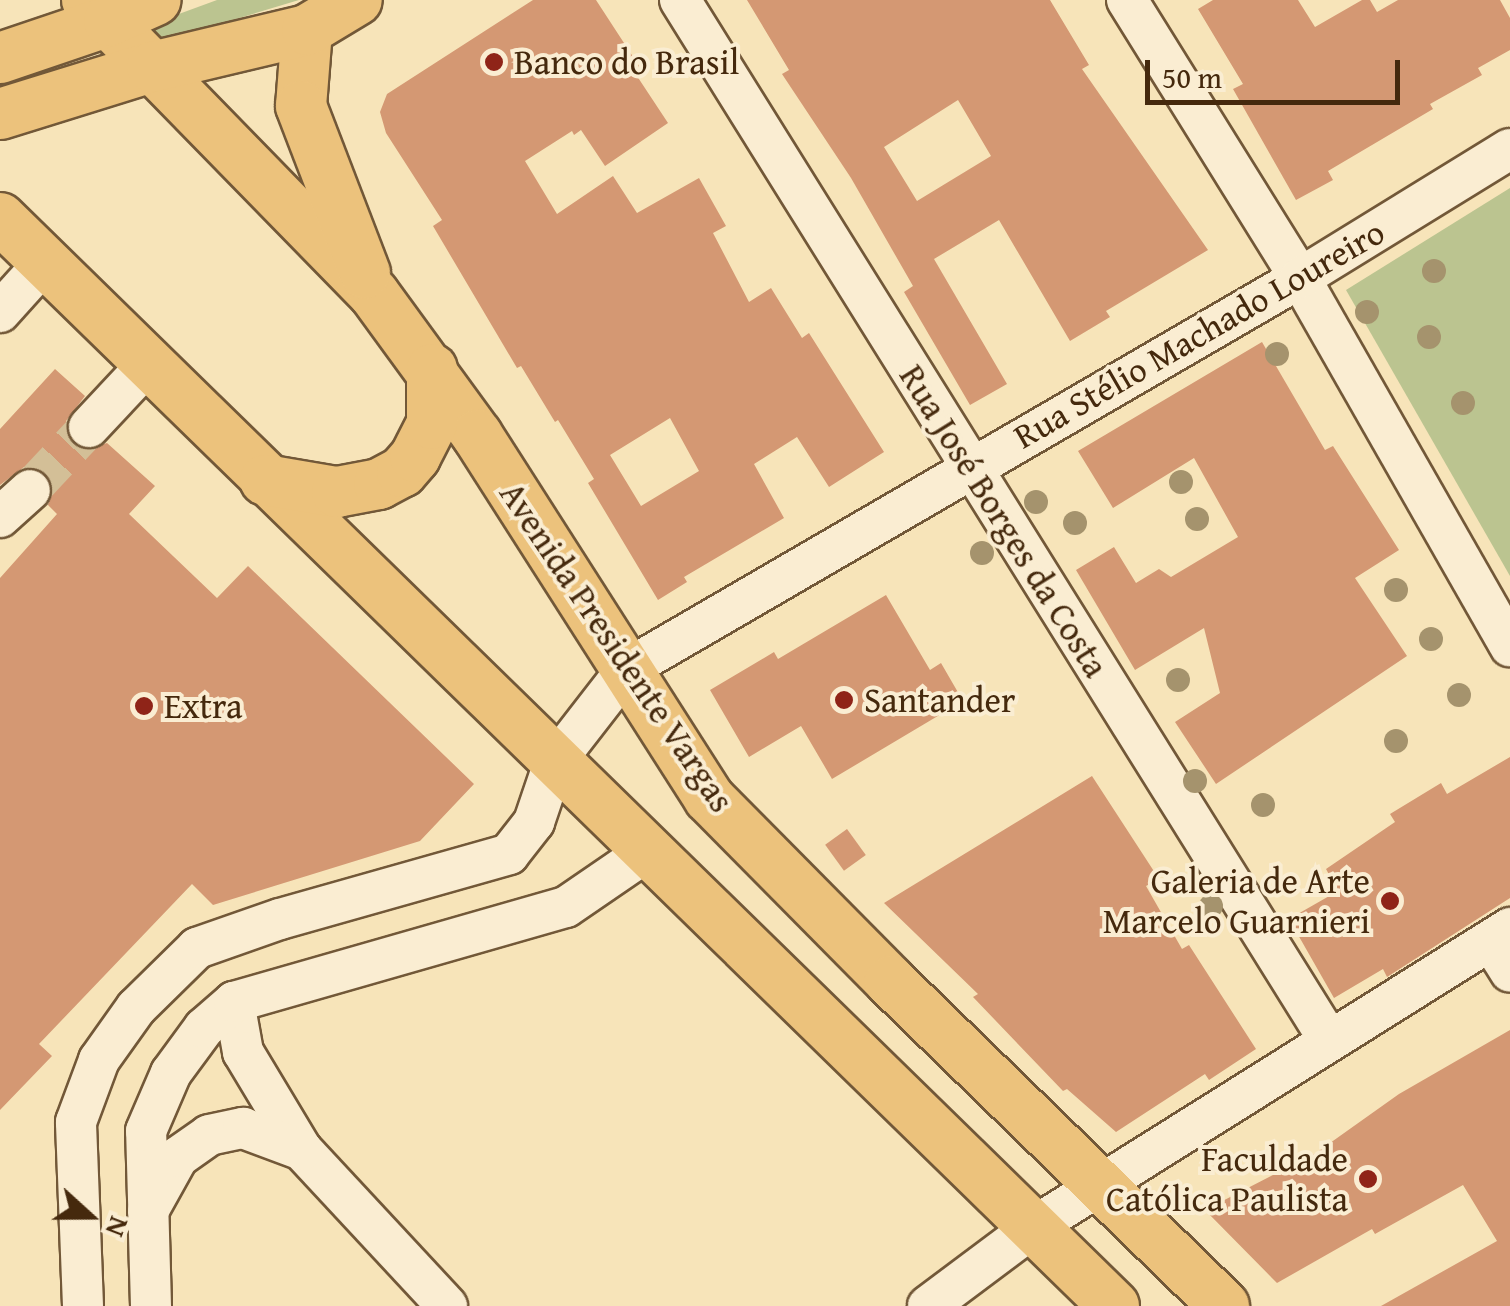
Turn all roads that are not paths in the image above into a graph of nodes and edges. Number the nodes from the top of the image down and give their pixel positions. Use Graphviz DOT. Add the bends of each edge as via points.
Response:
graph roads {
  1 [pos="156,0"];
  2 [pos="357,0"];
  3 [pos="680,0"];
  4 [pos="1128,0"];
  5 [pos="98,10"];
  6 [pos="308,30"];
  7 [pos="0,58"];
  8 [pos="152,67"];
  9 [pos="0,114"];
  10 [pos="1510,148"];
  11 [pos="0,218"];
  12 [pos="45,262"];
  13 [pos="1300,278"];
  14 [pos="374,294"];
  15 [pos="0,312"];
  16 [pos="148,364"];
  17 [pos="432,369"];
  18 [pos="89,427"];
  19 [pos="970,469"];
  20 [pos="265,480"];
  21 [pos="30,490"];
  22 [pos="0,517"];
  23 [pos="1510,646"];
  24 [pos="626,668"];
  25 [pos="554,762"];
  26 [pos="645,852"];
  27 [pos="280,919"];
  28 [pos="1504,947"];
  29 [pos="295,985"];
  30 [pos="234,1002"];
  31 [pos="1329,1040"];
  32 [pos="302,1150"];
  33 [pos="1100,1185"];
  34 [pos="148,1211"];
  35 [pos="1036,1226"];
  36 [pos="83,1306"];
  37 [pos="151,1306"];
  38 [pos="447,1306"];
  39 [pos="928,1306"];
  40 [pos="1114,1306"];
  41 [pos="1224,1306"];
  1 -- 5 [label="main road"];
  2 -- 6 [label="main road"];
  3 -- 19 [label="street, Rua José Borges da Costa"];
  4 -- 13 [label="street"];
  5 -- 7 [label="main road"];
  5 -- 8 [label="main road, Avenida Presidente Vargas"];
  6 -- 8 [label="main road"];
  6 -- 14 [label="main road" via="301,106"];
  8 -- 9 [label="main road"];
  8 -- 14 [label="main road, Avenida Presidente Vargas"];
  10 -- 13 [label="street, Rua Stélio Machado Loureiro"];
  11 -- 12 [label="main road"];
  12 -- 15 [label="street"];
  12 -- 16 [label="main road"];
  13 -- 19 [label="street, Rua Stélio Machado Loureiro"];
  13 -- 23 [label="street"];
  14 -- 17 [label="main road, Avenida Presidente Vargas"];
  16 -- 18 [label="street"];
  16 -- 20 [label="main road"];
  17 -- 20 [label="main road" via="432,424 402,472 337,492"];
  17 -- 24 [label="main road, Avenida Presidente Vargas"];
  19 -- 24 [label="street, Rua Stélio Machado Loureiro"];
  19 -- 31 [label="street, Rua José Borges da Costa"];
  20 -- 25 [label="main road"];
  21 -- 22 [label="street"];
  24 -- 25 [label="street, Rua Stélio Machado Loureiro"];
  24 -- 33 [label="main road, Avenida Presidente Vargas" via="709,798"];
  25 -- 26 [label="main road"];
  25 -- 27 [label="street, Rua Stélio Machado Loureiro" via="534,822 510,854"];
  26 -- 29 [label="street" via="566,907"];
  26 -- 35 [label="main road"];
  27 -- 29 [label="street"];
  27 -- 36 [label="street, Rua Stélio Machado Loureiro" via="197,948 136,1008 99,1060 76,1122"];
  28 -- 31 [label="street"];
  29 -- 30 [label="street"];
  30 -- 32 [label="street" via="243,1052"];
  30 -- 34 [label="street" via="204,1028 171,1073 146,1130"];
  31 -- 33 [label="street"];
  32 -- 34 [label="street" via="244,1128 209,1134 178,1157"];
  32 -- 38 [label="street"];
  33 -- 35 [label="street"];
  33 -- 41 [label="main road, Avenida Presidente Vargas"];
  34 -- 37 [label="street"];
  35 -- 39 [label="street"];
  35 -- 40 [label="main road"];
}
